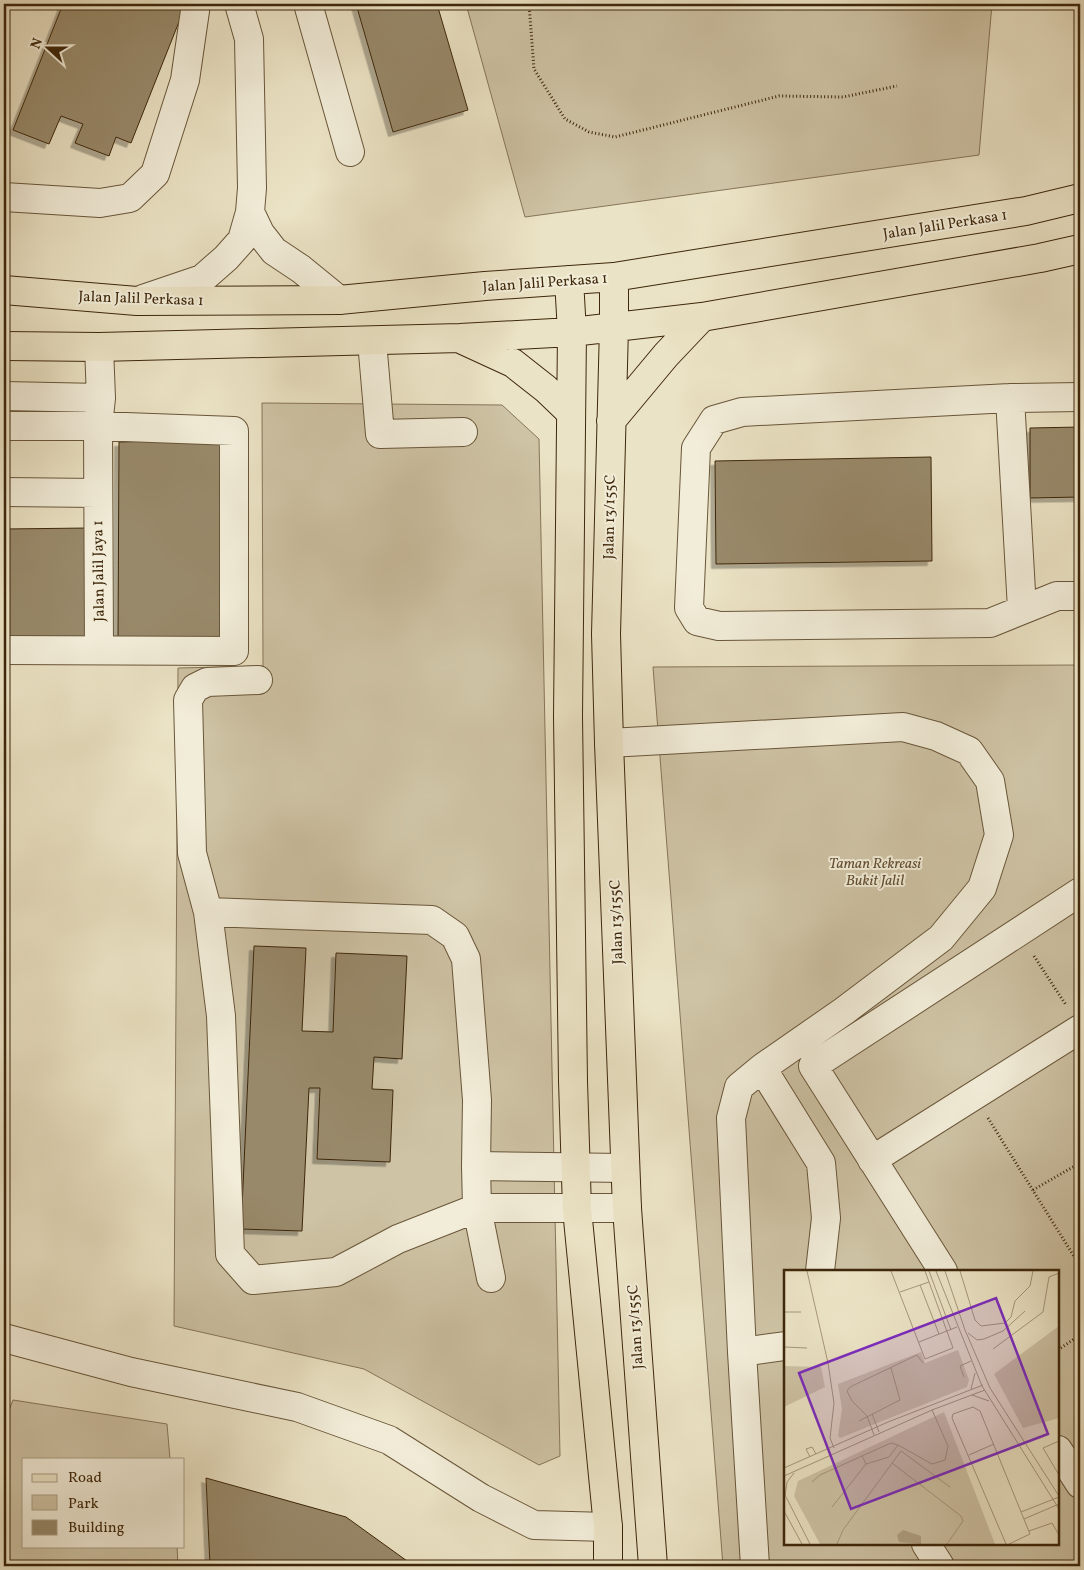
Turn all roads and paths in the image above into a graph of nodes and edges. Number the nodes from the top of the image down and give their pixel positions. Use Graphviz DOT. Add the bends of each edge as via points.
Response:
graph roads {
  1 [pos="196,4"];
  2 [pos="239,4"];
  3 [pos="308,4"];
  4 [pos="529,4"];
  5 [pos="897,86"];
  6 [pos="350,152"];
  7 [pos="4,197"];
  8 [pos="1080,198"];
  9 [pos="250,212"];
  10 [pos="1080,249"];
  11 [pos="614,277"];
  12 [pos="569,280"];
  13 [pos="4,290"];
  14 [pos="339,300"];
  15 [pos="137,301"];
  16 [pos="702,317"];
  17 [pos="614,326"];
  18 [pos="572,332"];
  19 [pos="460,338"];
  20 [pos="372,341"];
  21 [pos="4,346"];
  22 [pos="98,347"];
  23 [pos="4,396"];
  24 [pos="101,398"];
  25 [pos="1010,398"];
  26 [pos="1080,398"];
  27 [pos="571,413"];
  28 [pos="611,421"];
  29 [pos="4,426"];
  30 [pos="98,426"];
  31 [pos="463,432"];
  32 [pos="4,492"];
  33 [pos="98,493"];
  34 [pos="1080,596"];
  35 [pos="1022,609"];
  36 [pos="4,650"];
  37 [pos="100,650"];
  38 [pos="258,680"];
  39 [pos="568,716"];
  40 [pos="609,743"];
  41 [pos="569,778"];
  42 [pos="1080,892"];
  43 [pos="208,912"];
  44 [pos="1018,932"];
  45 [pos="1075,1021"];
  46 [pos="762,1068"];
  47 [pos="974,1096"];
  48 [pos="872,1160"];
  49 [pos="1080,1163"];
  50 [pos="476,1166"];
  51 [pos="576,1167"];
  52 [pos="625,1168"];
  53 [pos="1033,1190"];
  54 [pos="477,1208"];
  55 [pos="577,1208"];
  56 [pos="627,1208"];
  57 [pos="1080,1266"];
  58 [pos="820,1270"];
  59 [pos="942,1270"];
  60 [pos="492,1278"];
  61 [pos="1080,1335"];
  62 [pos="4,1338"];
  63 [pos="784,1346"];
  64 [pos="1059,1349"];
  65 [pos="742,1352"];
  66 [pos="1059,1452"];
  67 [pos="1080,1484"];
  68 [pos="608,1527"];
  69 [pos="927,1545"];
  70 [pos="608,1566"];
  71 [pos="653,1566"];
  72 [pos="755,1566"];
  73 [pos="940,1566"];
  1 -- 7 [label="street" via="185,80 155,174 130,198 100,204"];
  2 -- 9 [label="street" via="249,39"];
  3 -- 6 [label="street"];
  4 -- 5 [label="path" via="534,70 565,119 589,132 615,137 779,96 843,97"];
  8 -- 11 [label="main road, Jalan Jalil Perkasa 1" via="1026,211"];
  9 -- 14 [label="street" via="274,251"];
  9 -- 15 [label="street" via="242,240 202,279"];
  10 -- 16 [label="main road"];
  11 -- 12 [label="main road, Jalan Jalil Perkasa 1"];
  11 -- 17 [label="main road, Jalan 13/155C"];
  12 -- 14 [label="main road, Jalan Jalil Perkasa 1"];
  12 -- 18 [label="main road"];
  13 -- 15 [label="main road, Jalan Jalil Perkasa 1"];
  14 -- 15 [label="main road, Jalan Jalil Perkasa 1"];
  16 -- 17 [label="main road"];
  16 -- 28 [label="main road"];
  17 -- 18 [label="main road"];
  17 -- 28 [label="main road, Jalan 13/155C"];
  18 -- 19 [label="main road"];
  18 -- 27 [label="main road"];
  19 -- 20 [label="main road"];
  19 -- 27 [label="main road" via="513,363"];
  20 -- 22 [label="main road"];
  20 -- 31 [label="street" via="380,434"];
  21 -- 22 [label="main road"];
  22 -- 24 [label="street, Jalan Jalil Jaya 1"];
  23 -- 24 [label="street"];
  24 -- 30 [label="street, Jalan Jalil Jaya 1"];
  25 -- 26 [label="street"];
  25 -- 35 [label="street"];
  25 -- 35 [label="street" via="742,412 714,420 696,448 689,608 697,621 719,626 990,623"];
  27 -- 39 [label="main road"];
  28 -- 40 [label="main road, Jalan 13/155C" via="606,634"];
  29 -- 30 [label="street"];
  30 -- 33 [label="street, Jalan Jalil Jaya 1"];
  30 -- 37 [label="street" via="234,431 234,651"];
  32 -- 33 [label="street"];
  33 -- 37 [label="street, Jalan Jalil Jaya 1"];
  34 -- 35 [label="street" via="1056,596"];
  36 -- 37 [label="street"];
  38 -- 43 [label="street" via="207,682 195,688 188,700 192,853"];
  39 -- 40 [label="main road" via="586,731"];
  39 -- 41 [label="main road"];
  40 -- 41 [label="main road" via="588,756"];
  40 -- 46 [label="street" via="903,727 936,736 969,751 990,781 999,835 982,888 941,938"];
  40 -- 52 [label="main road, Jalan 13/155C"];
  41 -- 51 [label="main road"];
  42 -- 44 [label="street"];
  43 -- 50 [label="street" via="432,920 455,936 466,959 477,1100"];
  43 -- 54 [label="street" via="221,1016 230,1254 253,1280 336,1272 398,1239"];
  44 -- 45 [label="path"];
  44 -- 48 [label="street" via="813,1066"];
  45 -- 47 [label="street"];
  46 -- 58 [label="street" via="821,1163 826,1218"];
  46 -- 65 [label="street" via="739,1087 731,1118"];
  47 -- 48 [label="street"];
  47 -- 53 [label="path"];
  48 -- 59 [label="street"];
  49 -- 53 [label="path"];
  50 -- 51 [label="street"];
  50 -- 54 [label="street"];
  51 -- 52 [label="street"];
  51 -- 55 [label="main road"];
  52 -- 56 [label="main road, Jalan 13/155C"];
  53 -- 57 [label="path"];
  54 -- 55 [label="street"];
  54 -- 60 [label="street"];
  55 -- 56 [label="street"];
  55 -- 68 [label="main road"];
  56 -- 71 [label="main road, Jalan 13/155C"];
  61 -- 64 [label="path"];
  62 -- 68 [label="street" via="131,1372 297,1406 389,1440 481,1498 534,1525"];
  63 -- 65 [label="street"];
  65 -- 72 [label="street"];
  66 -- 67 [label="street"];
  68 -- 70 [label="main road"];
  69 -- 73 [label="street"];
}
